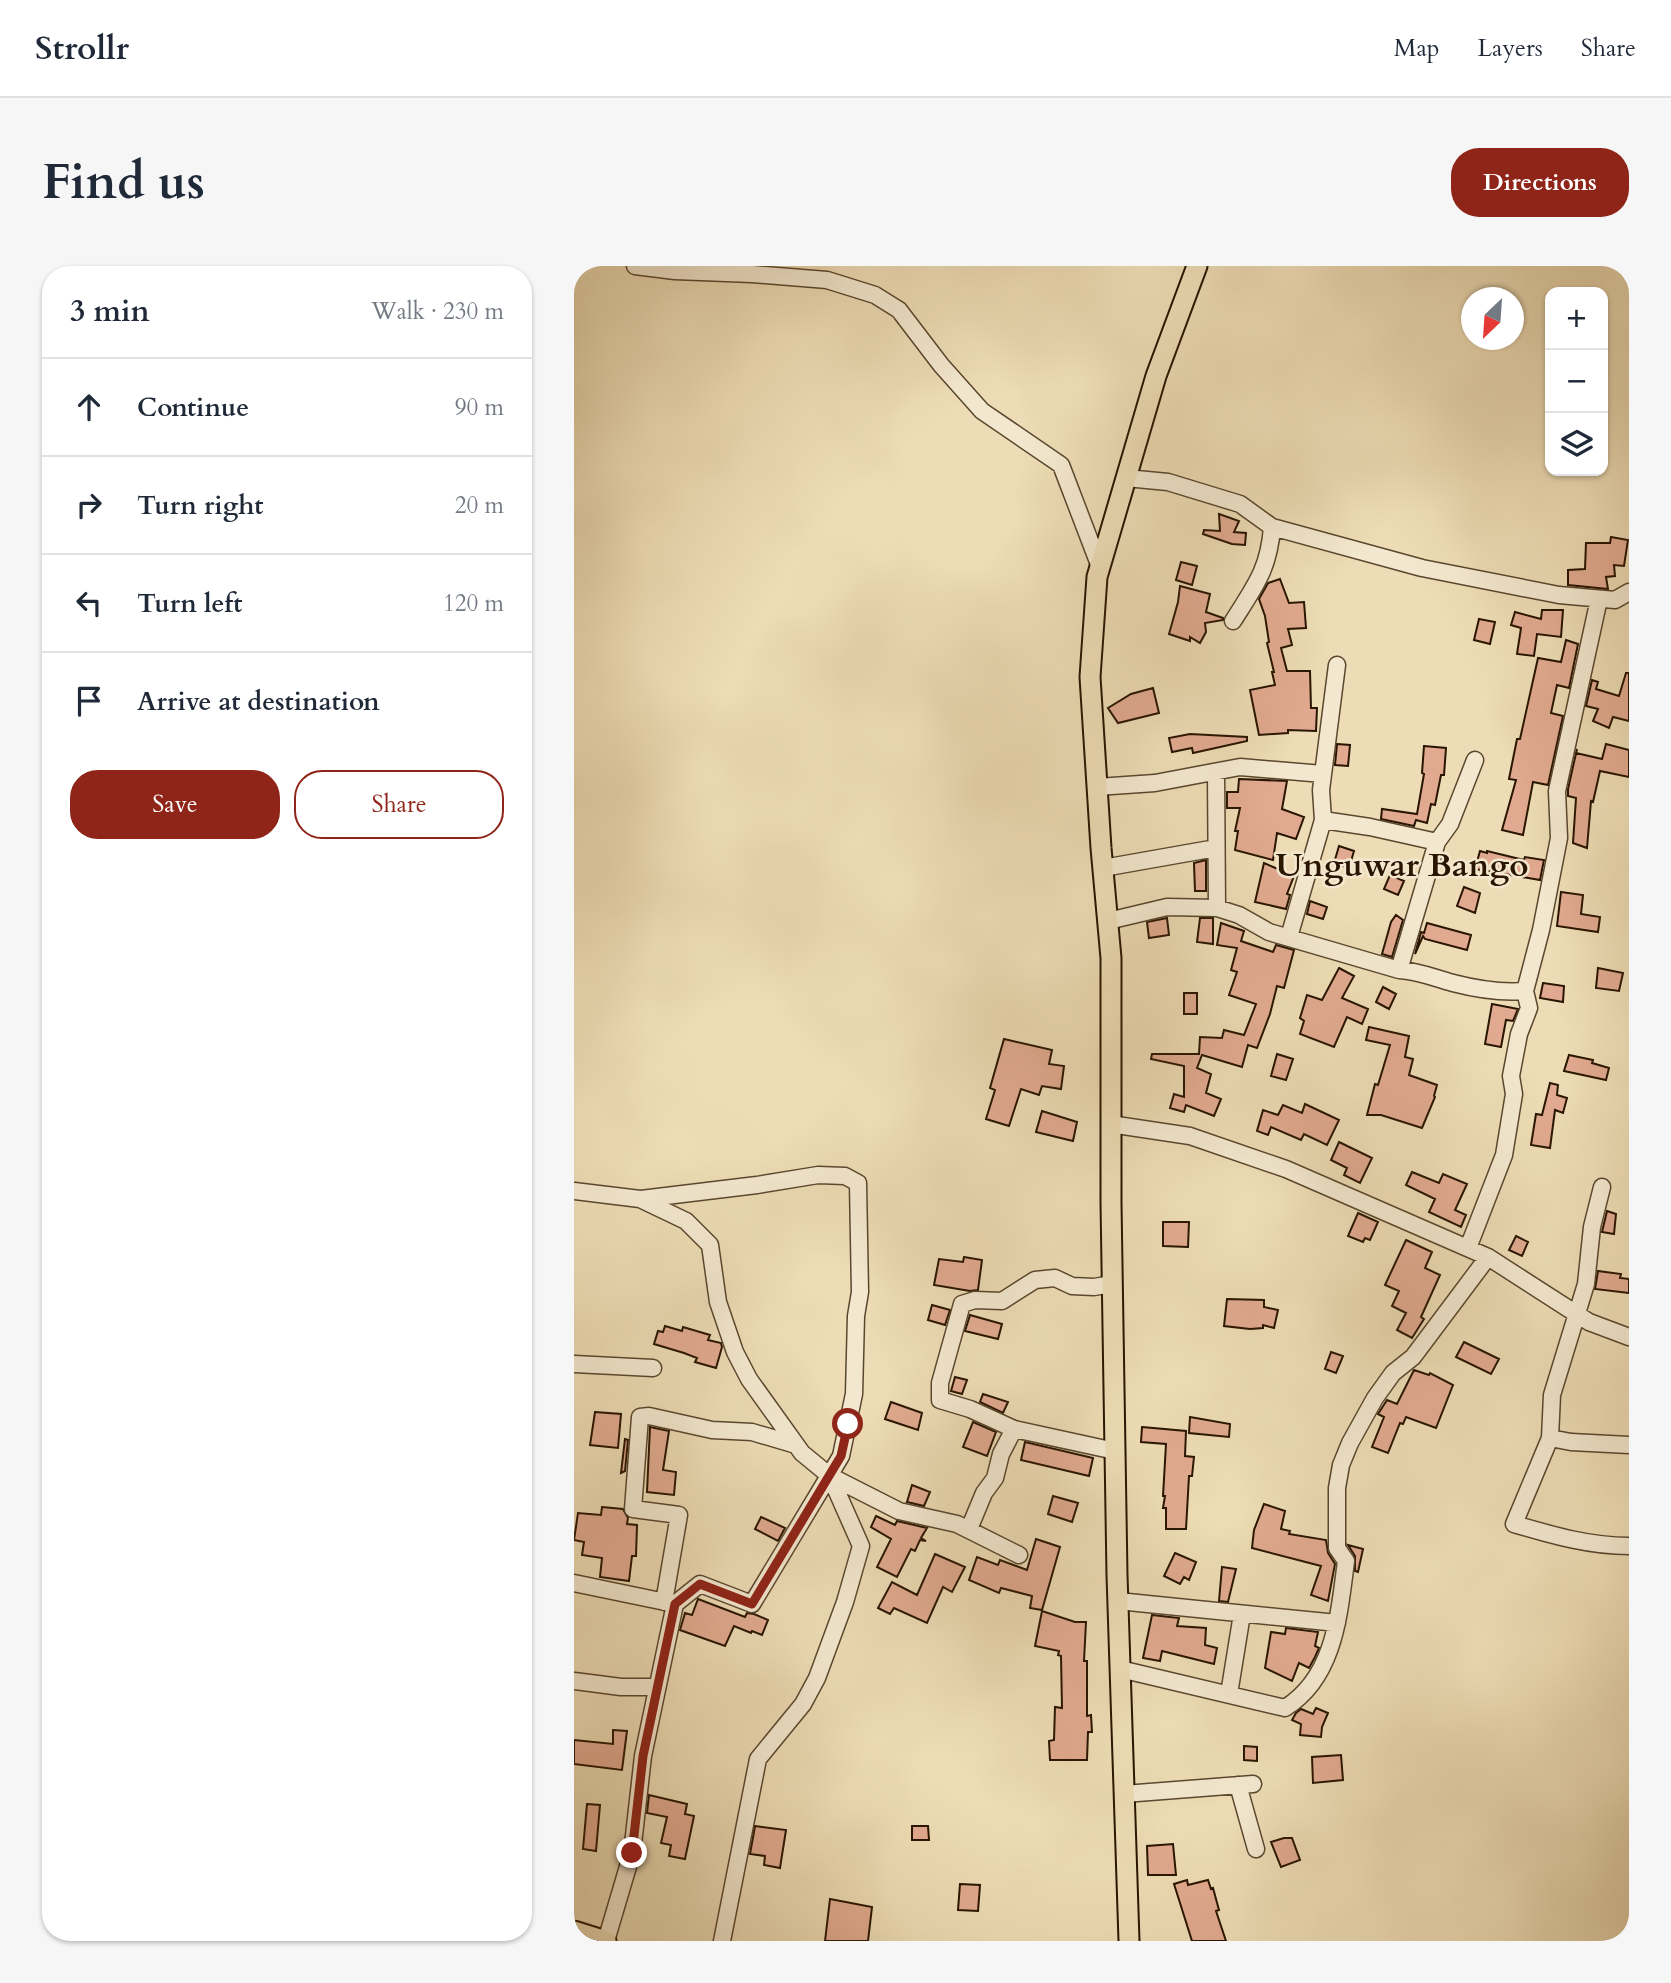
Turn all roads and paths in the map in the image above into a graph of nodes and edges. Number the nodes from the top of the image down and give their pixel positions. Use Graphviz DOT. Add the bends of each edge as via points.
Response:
graph roads {
  1 [pos="635,266"];
  2 [pos="1196,266"];
  3 [pos="1126,478"];
  4 [pos="1272,527"];
  5 [pos="1100,567"];
  6 [pos="1629,592"];
  7 [pos="1600,599"];
  8 [pos="1233,621"];
  9 [pos="1337,665"];
  10 [pos="1475,760"];
  11 [pos="1216,773"];
  12 [pos="1323,774"];
  13 [pos="1097,787"];
  14 [pos="1323,820"];
  15 [pos="1437,842"];
  16 [pos="1216,848"];
  17 [pos="1103,868"];
  18 [pos="1217,908"];
  19 [pos="1108,921"];
  20 [pos="1289,937"];
  21 [pos="1399,970"];
  22 [pos="1525,991"];
  23 [pos="1110,1124"];
  24 [pos="1602,1187"];
  25 [pos="574,1191"];
  26 [pos="640,1199"];
  27 [pos="1468,1248"];
  28 [pos="1488,1257"];
  29 [pos="1112,1284"];
  30 [pos="1577,1314"];
  31 [pos="1629,1337"];
  32 [pos="574,1364"];
  33 [pos="653,1368"];
  34 [pos="1014,1429"];
  35 [pos="1550,1438"];
  36 [pos="796,1445"];
  37 [pos="1629,1445"];
  38 [pos="1115,1451"];
  39 [pos="830,1476"];
  40 [pos="969,1529"];
  41 [pos="1629,1546"];
  42 [pos="1019,1555"];
  43 [pos="574,1583"];
  44 [pos="1118,1601"];
  45 [pos="669,1603"];
  46 [pos="1242,1614"];
  47 [pos="1337,1623"];
  48 [pos="1120,1669"];
  49 [pos="574,1681"];
  50 [pos="657,1687"];
  51 [pos="1229,1695"];
  52 [pos="1124,1794"];
  53 [pos="1255,1849"];
  54 [pos="574,1931"];
  55 [pos="606,1941"];
  56 [pos="722,1941"];
  57 [pos="1129,1941"];
  1 -- 5 [label="street" via="827,280 875,295 898,310 982,411 1061,465"];
  2 -- 3 [label="main road"];
  3 -- 4 [label="street" via="1168,482 1240,504"];
  3 -- 5 [label="main road"];
  4 -- 7 [label="street" via="1422,568"];
  4 -- 8 [label="street" via="1265,567"];
  5 -- 13 [label="main road" via="1090,677"];
  6 -- 7 [label="street" via="1615,600"];
  7 -- 22 [label="street" via="1557,791 1559,838"];
  9 -- 12 [label="street"];
  10 -- 15 [label="street" via="1450,824"];
  11 -- 12 [label="street" via="1240,767"];
  11 -- 13 [label="street"];
  11 -- 16 [label="street"];
  12 -- 14 [label="street"];
  13 -- 17 [label="main road"];
  14 -- 15 [label="street"];
  14 -- 20 [label="street"];
  15 -- 21 [label="street"];
  16 -- 17 [label="street"];
  16 -- 18 [label="street"];
  17 -- 19 [label="main road"];
  18 -- 19 [label="street" via="1167,907"];
  18 -- 20 [label="street"];
  19 -- 23 [label="main road"];
  20 -- 21 [label="street"];
  21 -- 22 [label="street" via="1496,991"];
  22 -- 27 [label="street" via="1530,1008 1519,1034 1511,1076 1514,1094 1504,1155"];
  23 -- 27 [label="street" via="1190,1136 1286,1169"];
  23 -- 29 [label="main road"];
  24 -- 30 [label="street"];
  25 -- 26 [label="street"];
  26 -- 36 [label="street" via="686,1221 710,1245 718,1302 729,1337 749,1379"];
  26 -- 39 [label="street" via="818,1175 845,1177 858,1184 860,1292 854,1394 841,1456"];
  27 -- 28 [label="street"];
  28 -- 30 [label="street"];
  28 -- 47 [label="street" via="1413,1357 1393,1373 1350,1443 1337,1488 1337,1548 1346,1561"];
  29 -- 34 [label="street" via="1072,1286 1055,1278 1035,1280 1002,1301 962,1304 940,1383 940,1400"];
  29 -- 38 [label="main road"];
  30 -- 31 [label="street"];
  30 -- 35 [label="street" via="1552,1395"];
  32 -- 33 [label="street"];
  34 -- 38 [label="street"];
  34 -- 40 [label="street"];
  35 -- 37 [label="street"];
  35 -- 41 [label="street" via="1514,1524 1556,1536"];
  36 -- 39 [label="street"];
  36 -- 45 [label="street" via="752,1432 640,1417 633,1509 679,1515"];
  38 -- 44 [label="main road"];
  39 -- 40 [label="street" via="899,1511"];
  39 -- 45 [label="street" via="752,1604 700,1584"];
  39 -- 56 [label="street" via="861,1546 817,1678 803,1704 758,1759"];
  40 -- 42 [label="street"];
  43 -- 45 [label="street"];
  44 -- 46 [label="street"];
  44 -- 48 [label="main road"];
  45 -- 50 [label="street"];
  46 -- 47 [label="street"];
  46 -- 51 [label="street"];
  47 -- 51 [label="street" via="1321,1672 1285,1708"];
  48 -- 51 [label="street"];
  48 -- 52 [label="main road"];
  49 -- 50 [label="street"];
  50 -- 55 [label="street" via="643,1756 632,1853"];
  52 -- 53 [label="street" via="1245,1785"];
  52 -- 57 [label="main road"];
  54 -- 55 [label="main road"];
}
